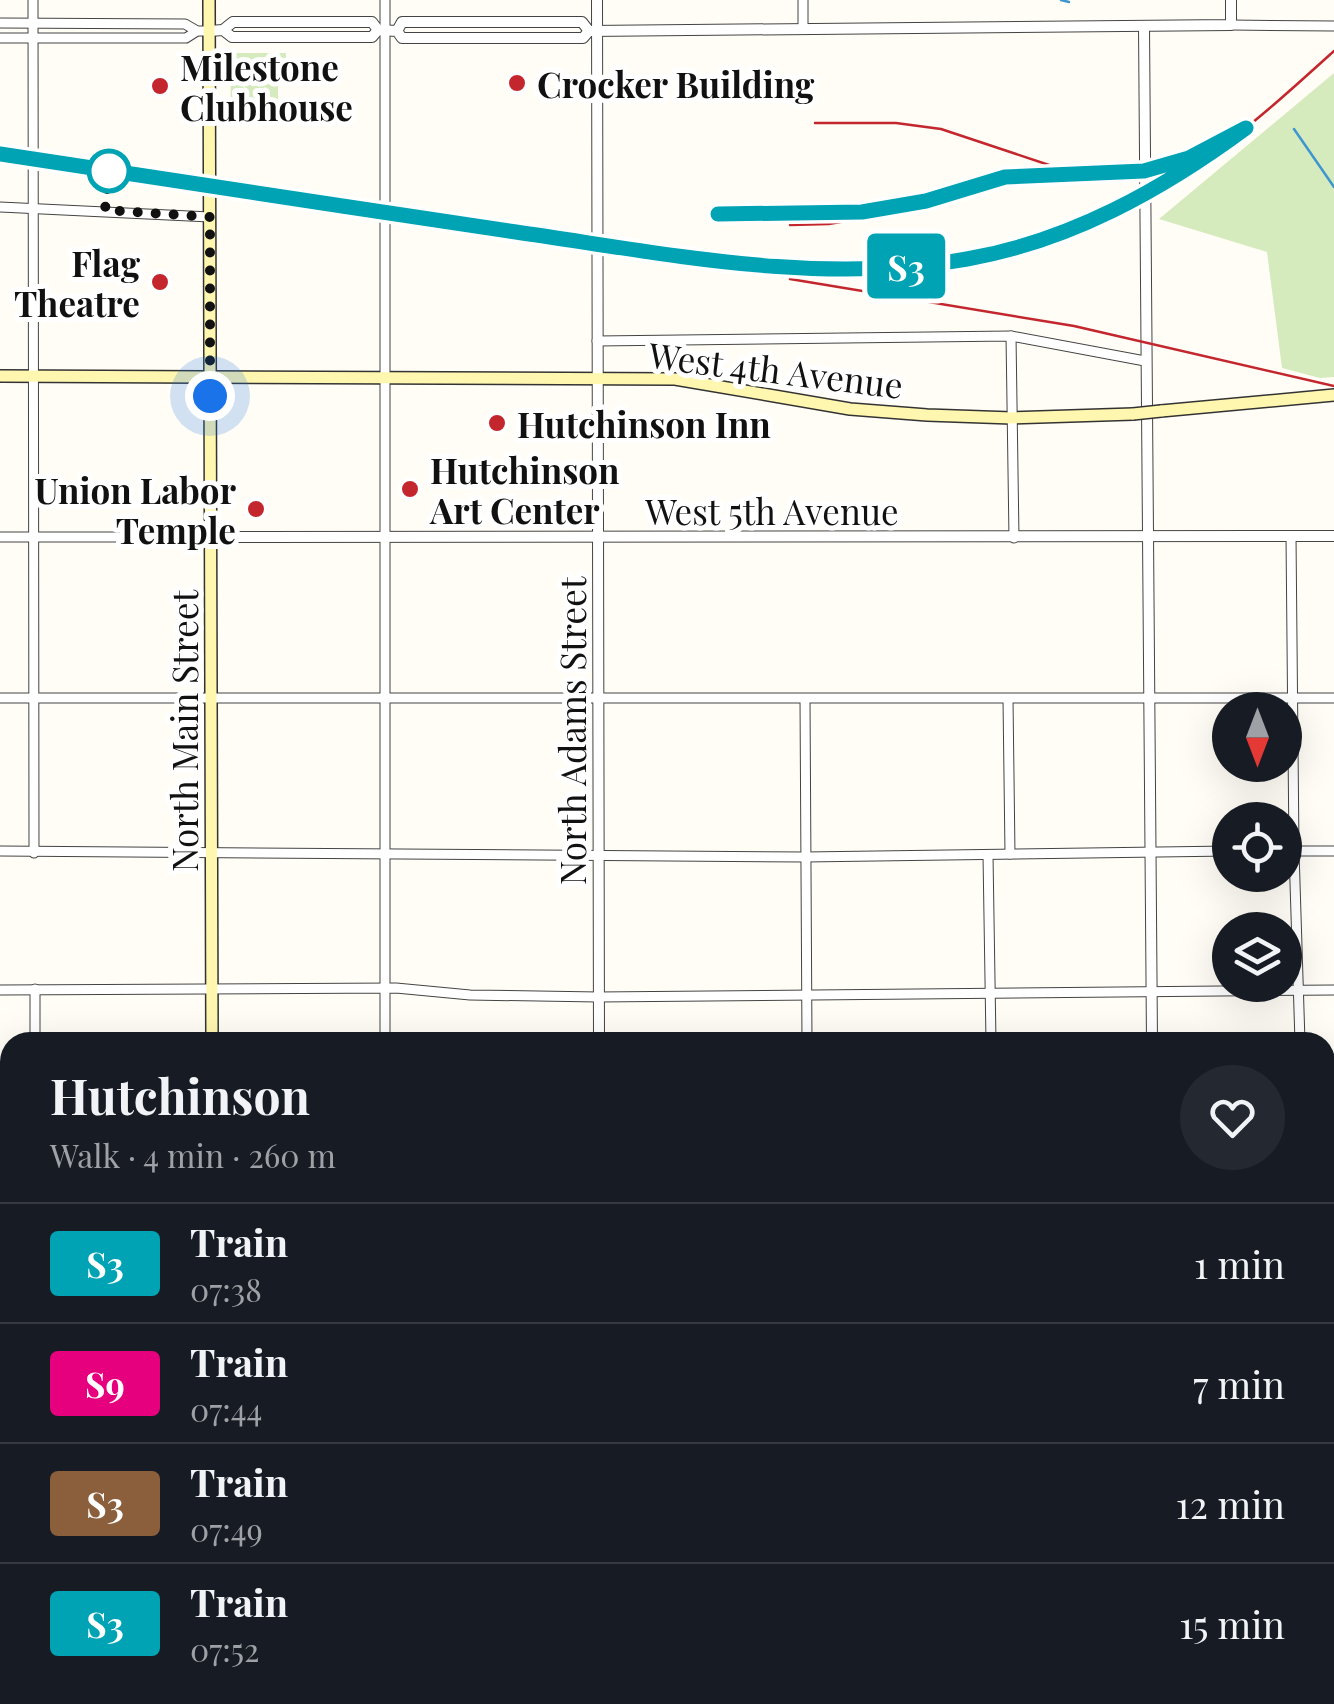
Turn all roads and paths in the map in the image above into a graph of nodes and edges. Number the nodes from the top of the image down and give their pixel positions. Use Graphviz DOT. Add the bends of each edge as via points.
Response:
graph roads {
  1 [pos="33,0"];
  2 [pos="209,0"];
  3 [pos="385,0"];
  4 [pos="597,0"];
  5 [pos="804,0"];
  6 [pos="1231,0"];
  7 [pos="0,23"];
  8 [pos="33,23"];
  9 [pos="1231,25"];
  10 [pos="1334,26"];
  11 [pos="1144,27"];
  12 [pos="803,29"];
  13 [pos="210,30"];
  14 [pos="387,31"];
  15 [pos="592,31"];
  16 [pos="0,38"];
  17 [pos="33,38"];
  18 [pos="0,208"];
  19 [pos="34,208"];
  20 [pos="210,217"];
  21 [pos="1011,336"];
  22 [pos="597,341"];
  23 [pos="1145,361"];
  24 [pos="210,375"];
  25 [pos="0,376"];
  26 [pos="34,376"];
  27 [pos="386,376"];
  28 [pos="597,378"];
  29 [pos="1334,395"];
  30 [pos="1012,418"];
  31 [pos="1291,536"];
  32 [pos="1334,536"];
  33 [pos="0,537"];
  34 [pos="34,537"];
  35 [pos="210,537"];
  36 [pos="386,537"];
  37 [pos="598,537"];
  38 [pos="1148,537"];
  39 [pos="1014,538"];
  40 [pos="1292,692"];
  41 [pos="0,698"];
  42 [pos="34,698"];
  43 [pos="210,698"];
  44 [pos="386,698"];
  45 [pos="598,698"];
  46 [pos="805,698"];
  47 [pos="1302,698"];
  48 [pos="1334,698"];
  49 [pos="1008,699"];
  50 [pos="1149,699"];
  51 [pos="1212,699"];
  52 [pos="1212,850"];
  53 [pos="0,851"];
  54 [pos="1302,851"];
  55 [pos="1334,851"];
  56 [pos="1150,852"];
  57 [pos="34,853"];
  58 [pos="211,853"];
  59 [pos="386,854"];
  60 [pos="988,854"];
  61 [pos="1010,854"];
  62 [pos="598,856"];
  63 [pos="805,857"];
  64 [pos="386,988"];
  65 [pos="212,989"];
  66 [pos="0,990"];
  67 [pos="35,990"];
  68 [pos="1152,990"];
  69 [pos="1212,990"];
  70 [pos="1302,990"];
  71 [pos="1334,990"];
  72 [pos="991,992"];
  73 [pos="807,996"];
  74 [pos="598,997"];
  75 [pos="1299,1002"];
  76 [pos="35,1032"];
  77 [pos="212,1032"];
  78 [pos="385,1032"];
  79 [pos="599,1032"];
  80 [pos="807,1032"];
  81 [pos="991,1032"];
  82 [pos="1152,1032"];
  83 [pos="1300,1032"];
  1 -- 8 [label="street"];
  2 -- 13 [label="main road, North Main Street"];
  3 -- 14 [label="street"];
  4 -- 15 [label="street, North Adams Street"];
  5 -- 12 [label="street"];
  6 -- 9 [label="street"];
  7 -- 8 [label="street"];
  8 -- 13 [label="street" via="186,24"];
  8 -- 17 [label="street"];
  9 -- 10 [label="street"];
  9 -- 11 [label="street"];
  11 -- 12 [label="street"];
  11 -- 23 [label="street"];
  12 -- 15 [label="street"];
  13 -- 14 [label="street" via="252,38 372,37"];
  13 -- 17 [label="street" via="186,38"];
  13 -- 20 [label="main road, North Main Street"];
  14 -- 15 [label="street" via="402,38 582,38"];
  14 -- 27 [label="street"];
  15 -- 22 [label="street, North Adams Street"];
  16 -- 17 [label="street"];
  17 -- 19 [label="street"];
  18 -- 19 [label="street"];
  19 -- 20 [label="street"];
  19 -- 26 [label="street"];
  20 -- 24 [label="main road, North Main Street"];
  21 -- 22 [label="street"];
  21 -- 23 [label="street"];
  21 -- 30 [label="street"];
  22 -- 28 [label="street, North Adams Street"];
  23 -- 38 [label="street"];
  24 -- 26 [label="main road, West 4th Avenue"];
  24 -- 27 [label="main road, West 4th Avenue"];
  24 -- 35 [label="main road, North Main Street"];
  25 -- 26 [label="main road, West 4th Avenue"];
  26 -- 34 [label="street"];
  27 -- 28 [label="main road, West 4th Avenue"];
  27 -- 36 [label="street"];
  28 -- 30 [label="main road, West 4th Avenue" via="674,379 850,409"];
  28 -- 37 [label="street, North Adams Street"];
  29 -- 30 [label="main road, West 4th Avenue, bridge"];
  30 -- 39 [label="street"];
  31 -- 32 [label="street, West 5th Avenue"];
  31 -- 38 [label="street, West 5th Avenue"];
  31 -- 40 [label="street"];
  33 -- 34 [label="street"];
  34 -- 35 [label="street"];
  34 -- 42 [label="street"];
  35 -- 36 [label="street, West 5th Avenue"];
  35 -- 43 [label="main road, North Main Street"];
  36 -- 37 [label="street, West 5th Avenue"];
  36 -- 44 [label="street"];
  37 -- 39 [label="street, West 5th Avenue"];
  37 -- 45 [label="street, North Adams Street"];
  38 -- 39 [label="street, West 5th Avenue"];
  38 -- 50 [label="street"];
  41 -- 42 [label="street"];
  42 -- 43 [label="street"];
  42 -- 57 [label="street"];
  43 -- 44 [label="street"];
  43 -- 58 [label="main road, North Main Street"];
  44 -- 45 [label="street"];
  44 -- 59 [label="street"];
  45 -- 46 [label="street"];
  45 -- 62 [label="street, North Adams Street"];
  46 -- 49 [label="street"];
  46 -- 63 [label="street"];
  47 -- 48 [label="street"];
  49 -- 50 [label="street"];
  49 -- 61 [label="street"];
  50 -- 51 [label="street"];
  50 -- 56 [label="street"];
  52 -- 56 [label="street"];
  53 -- 57 [label="street"];
  54 -- 55 [label="street"];
  56 -- 61 [label="street"];
  56 -- 68 [label="street"];
  57 -- 58 [label="street"];
  58 -- 59 [label="street"];
  58 -- 65 [label="main road, North Main Street"];
  59 -- 62 [label="street"];
  59 -- 64 [label="street"];
  60 -- 61 [label="street"];
  60 -- 63 [label="street"];
  60 -- 72 [label="street"];
  62 -- 63 [label="street"];
  62 -- 74 [label="street, North Adams Street"];
  63 -- 73 [label="street"];
  64 -- 65 [label="street"];
  64 -- 74 [label="street"];
  64 -- 78 [label="street"];
  65 -- 67 [label="street"];
  65 -- 77 [label="main road, North Main Street"];
  66 -- 67 [label="street"];
  67 -- 76 [label="street"];
  68 -- 69 [label="street"];
  68 -- 72 [label="street"];
  68 -- 82 [label="street"];
  70 -- 71 [label="street"];
  72 -- 73 [label="street"];
  72 -- 81 [label="street"];
  73 -- 74 [label="street"];
  73 -- 80 [label="street"];
  74 -- 79 [label="street, North Adams Street"];
  75 -- 83 [label="street"];
}
